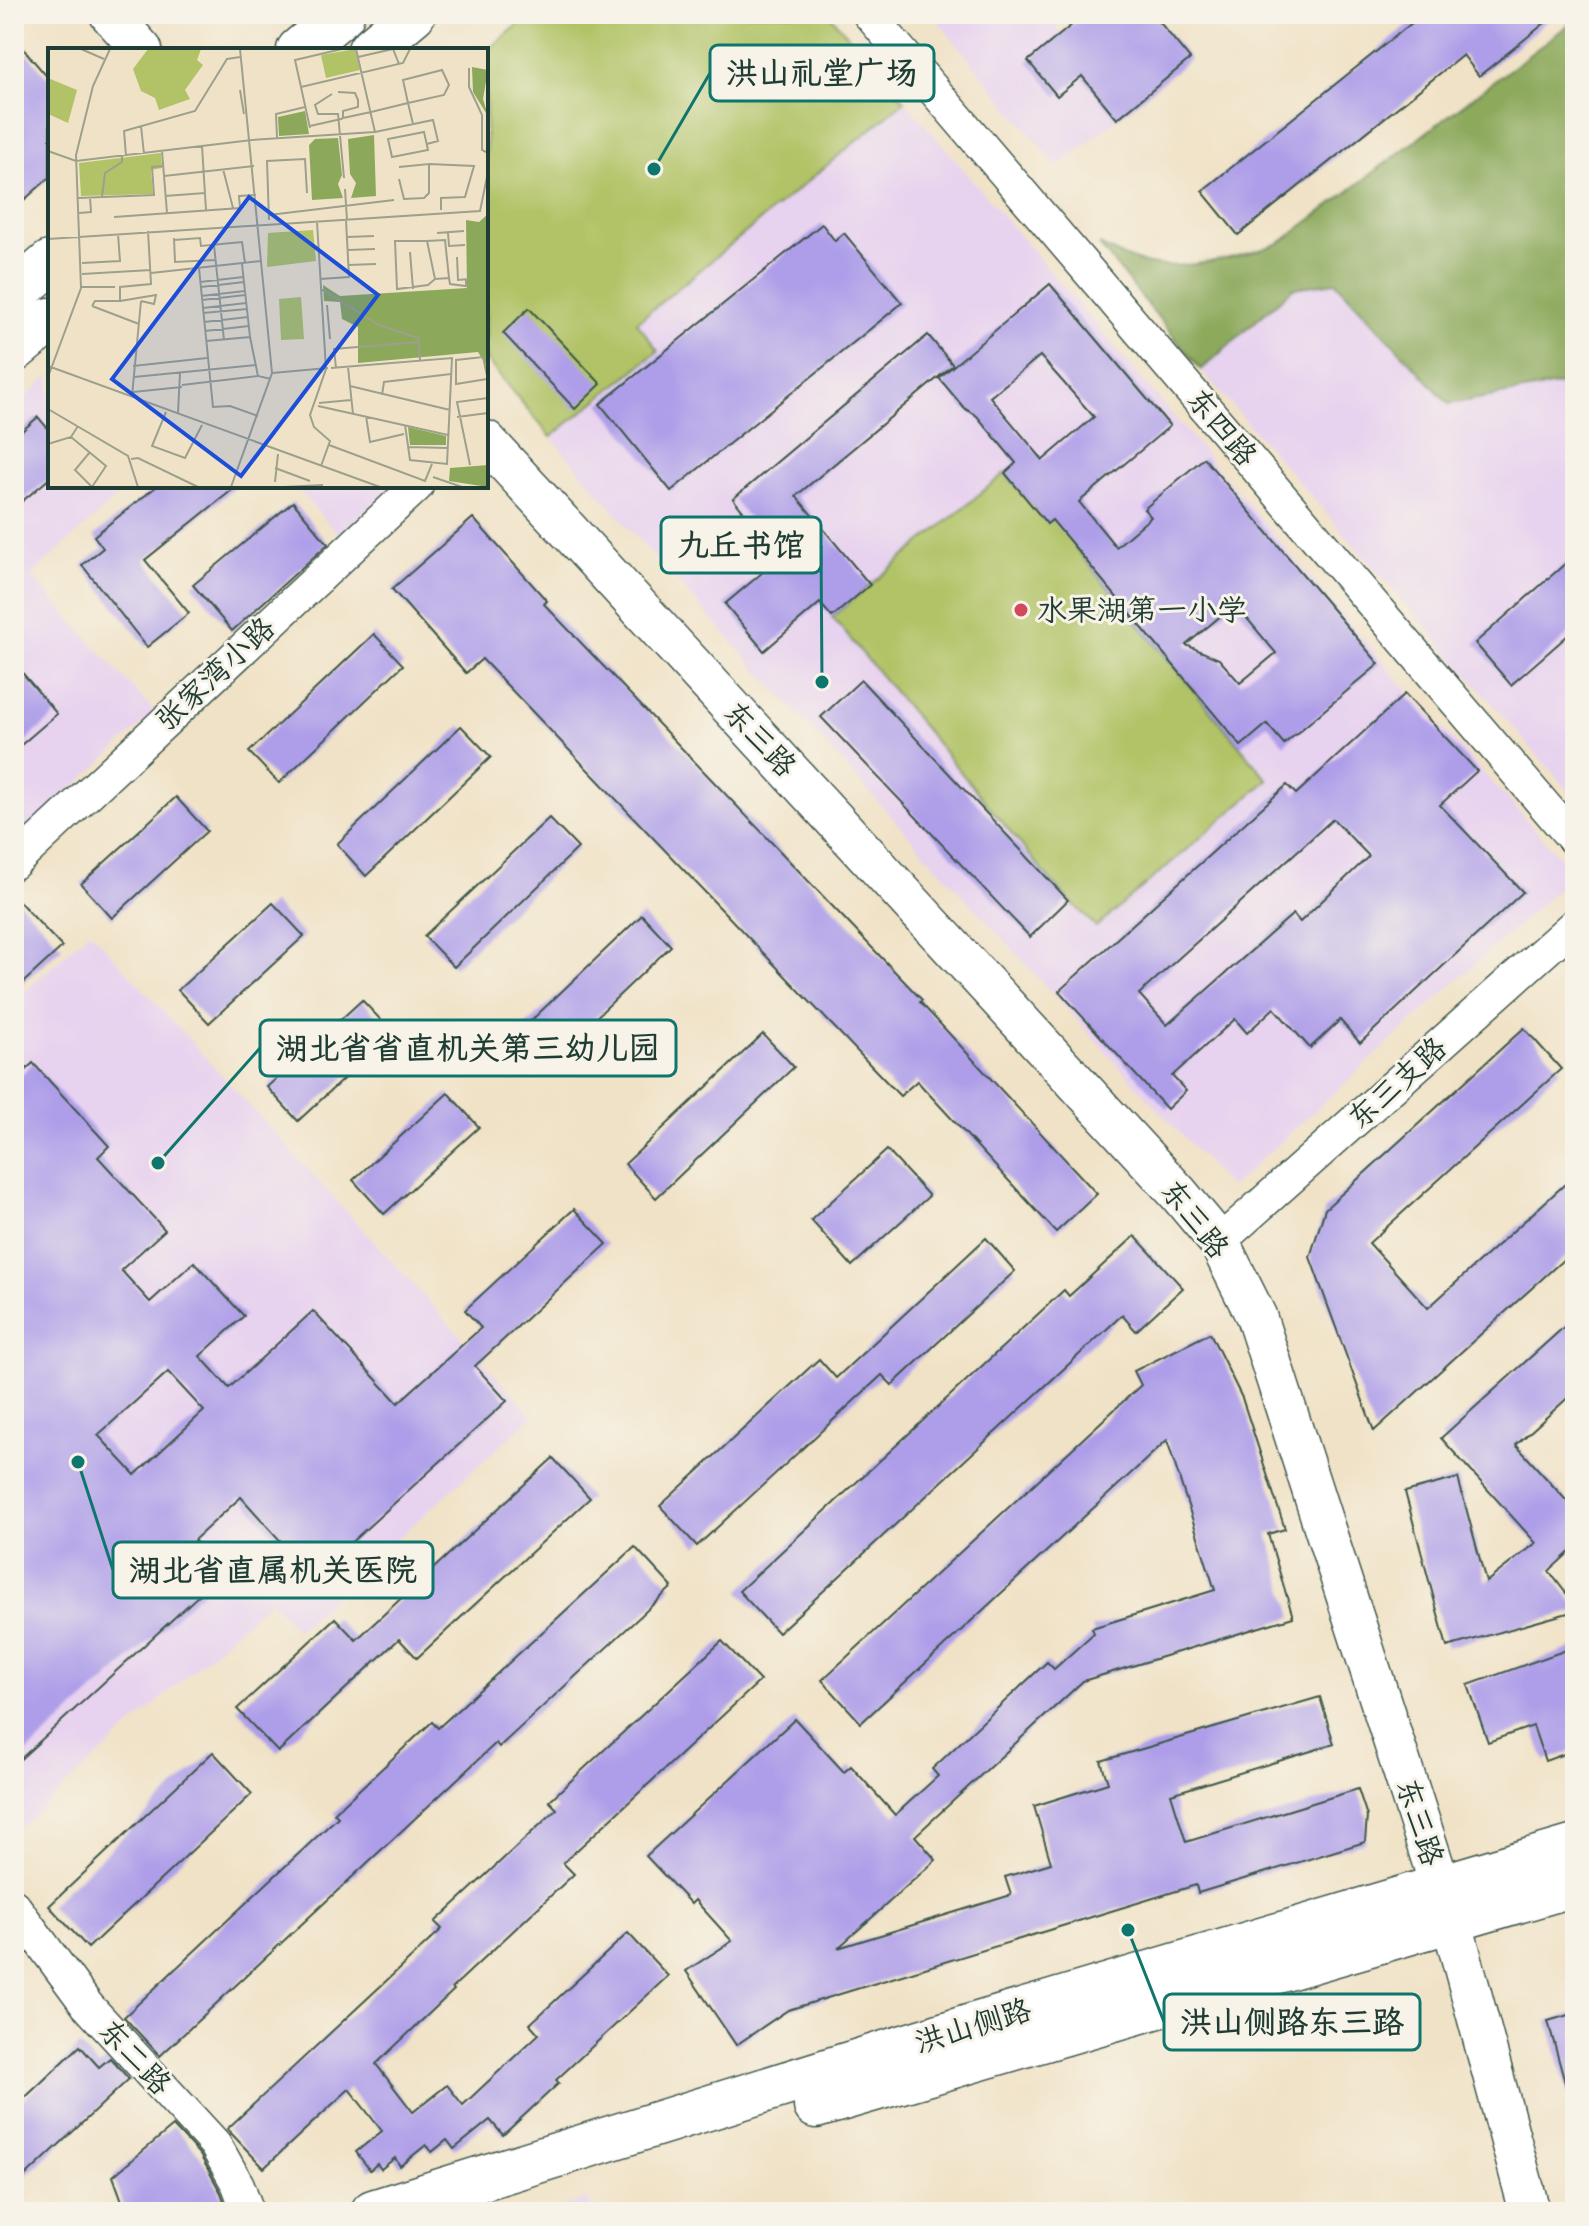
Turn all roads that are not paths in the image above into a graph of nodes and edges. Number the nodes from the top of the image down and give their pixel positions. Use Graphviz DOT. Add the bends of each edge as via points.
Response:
graph roads {
  1 [pos="110,14"];
  2 [pos="342,14"];
  3 [pos="413,14"];
  4 [pos="869,14"];
  5 [pos="140,48"];
  6 [pos="301,48"];
  7 [pos="372,48"];
  8 [pos="48,265"];
  9 [pos="14,294"];
  10 [pos="48,322"];
  11 [pos="14,350"];
  12 [pos="488,443"];
  13 [pos="415,488"];
  14 [pos="1575,841"];
  15 [pos="14,863"];
  16 [pos="1575,924"];
  17 [pos="1219,1242"];
  18 [pos="1575,1847"];
  19 [pos="1575,1884"];
  20 [pos="1446,1902"];
  21 [pos="14,1906"];
  22 [pos="248,2212"];
  23 [pos="373,2212"];
  24 [pos="474,2212"];
  25 [pos="1530,2212"];
  1 -- 5 [label="street"];
  2 -- 6 [label="main road"];
  3 -- 7 [label="main road"];
  4 -- 14 [label="street, 东四路"];
  8 -- 9 [label="main road"];
  10 -- 11 [label="main road"];
  12 -- 17 [label="street, 东三路"];
  13 -- 15 [label="street, 张家湾小路"];
  16 -- 17 [label="street, 东三支路"];
  17 -- 20 [label="street, 东三路" via="1256,1316"];
  18 -- 20 [label="main road, 洪山侧路"];
  19 -- 20 [label="main road, 洪山侧路"];
  20 -- 23 [label="main road, 洪山侧路" via="990,2021"];
  20 -- 24 [label="main road, 洪山侧路" via="904,2080"];
  20 -- 25 [label="street, 东三路"];
  21 -- 22 [label="street, 东二路" via="87,2005 215,2144"];
}
